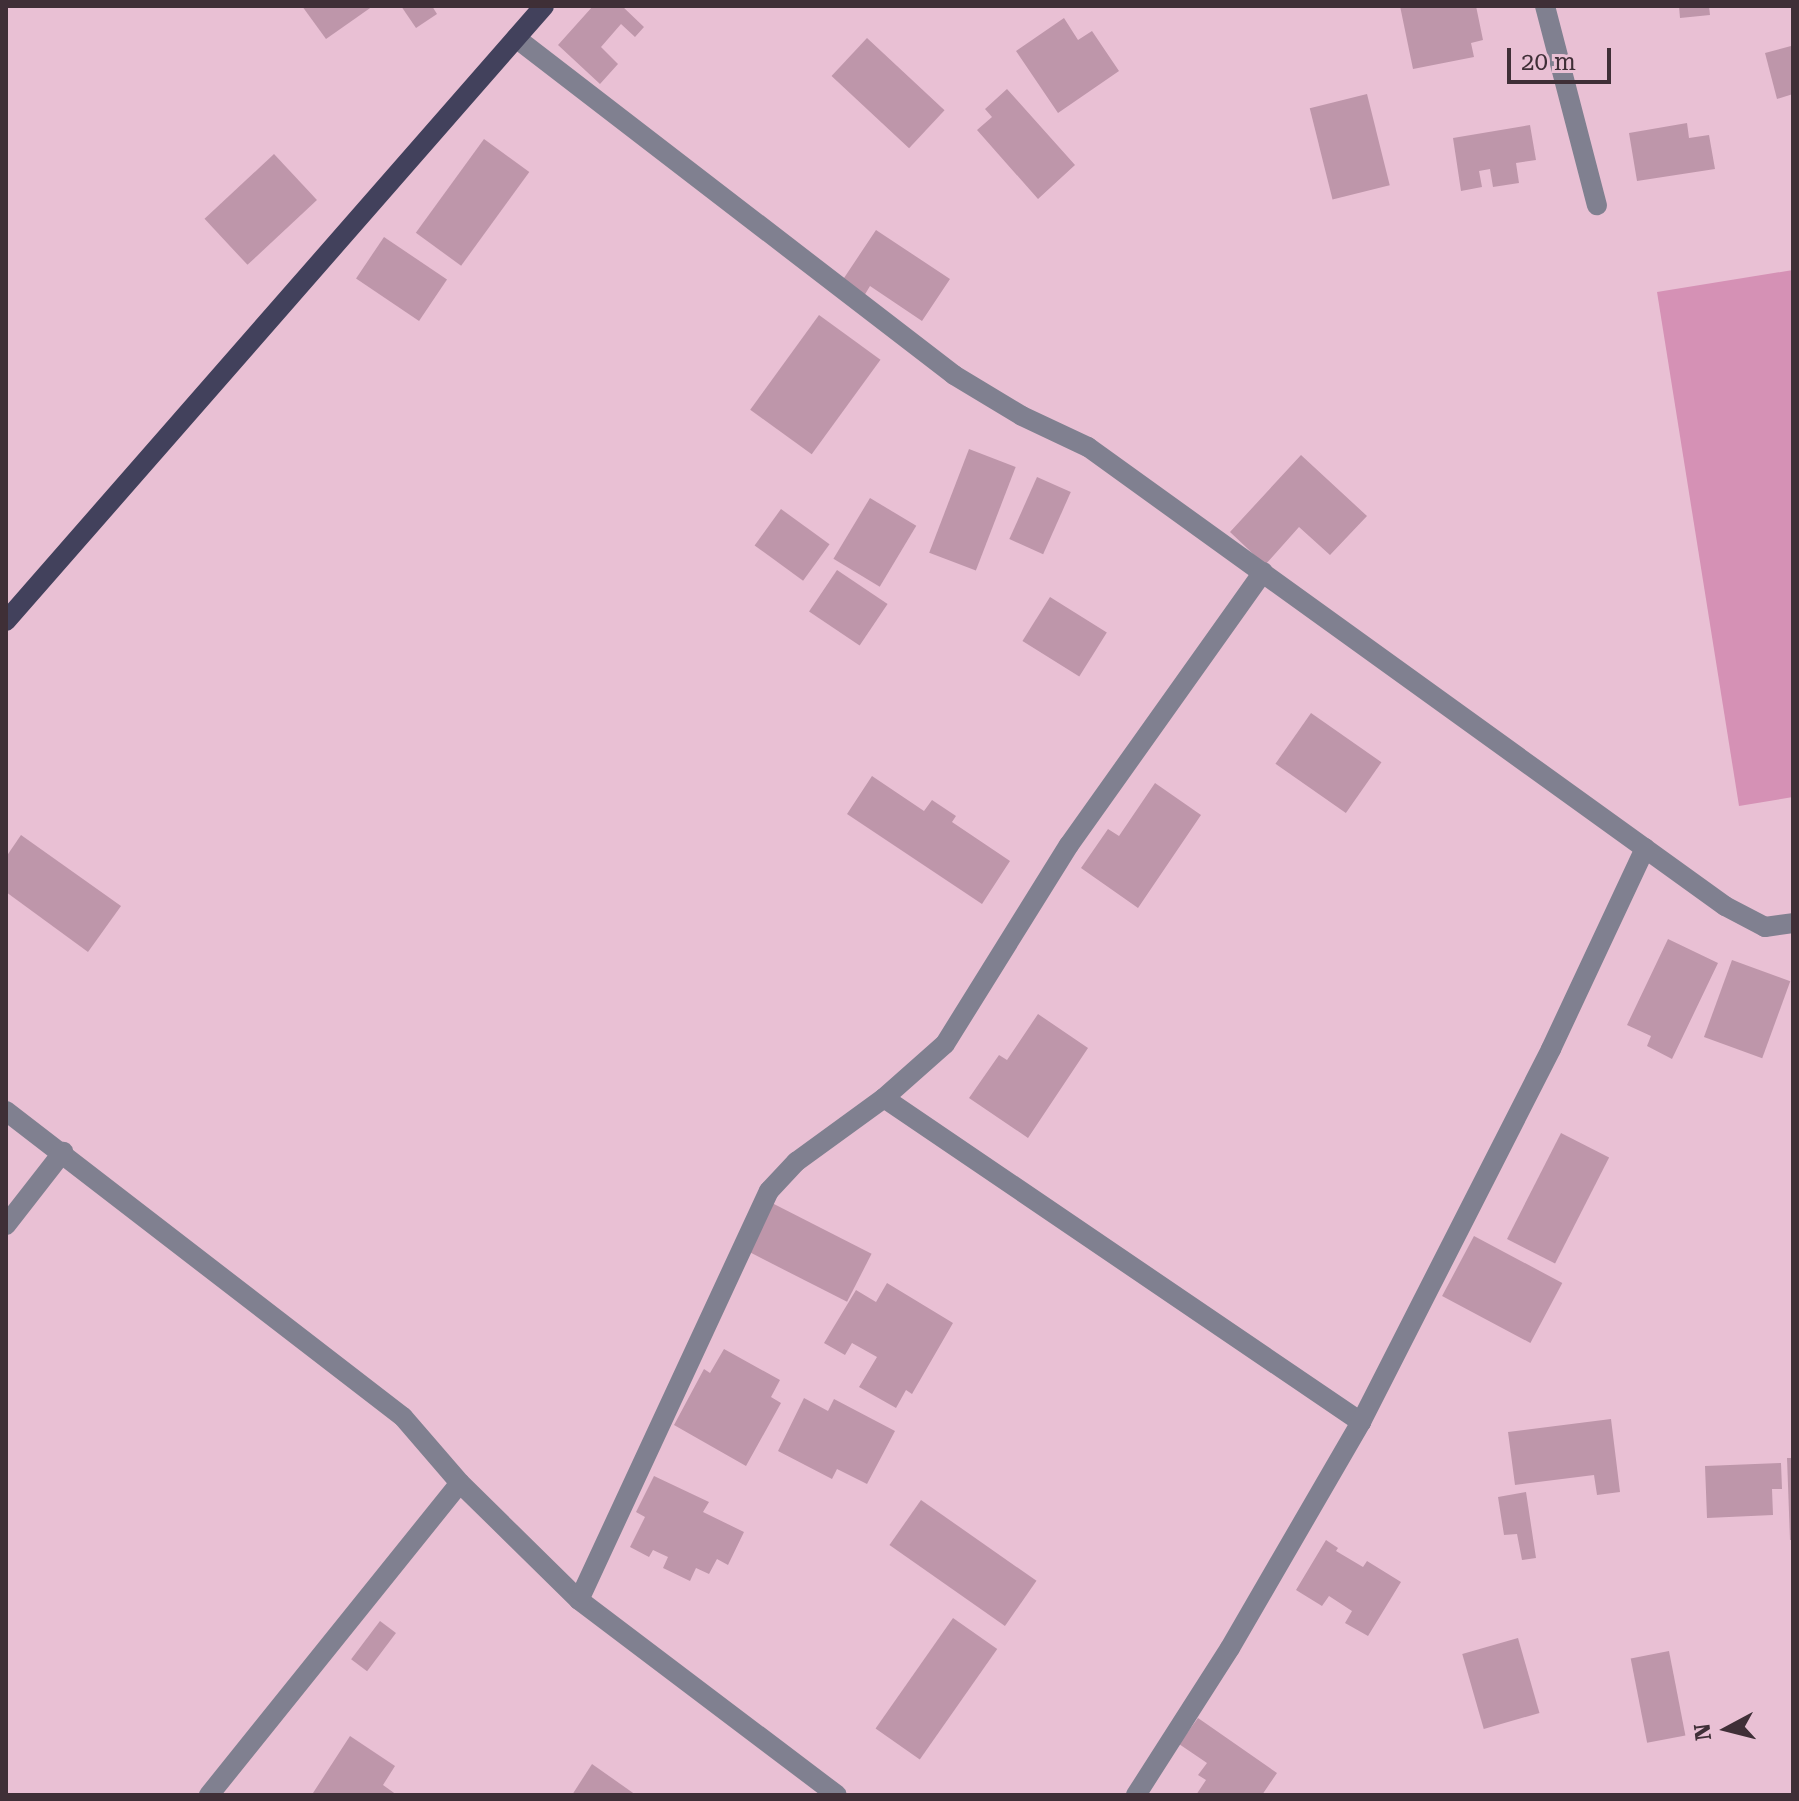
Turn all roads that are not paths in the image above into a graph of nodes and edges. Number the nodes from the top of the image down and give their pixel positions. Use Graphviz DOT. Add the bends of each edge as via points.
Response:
graph roads {
  1 [pos="544,6"];
  2 [pos="1545,6"];
  3 [pos="516,38"];
  4 [pos="1597,205"];
  5 [pos="1263,572"];
  6 [pos="6,621"];
  7 [pos="1645,848"];
  8 [pos="1793,923"];
  9 [pos="884,1098"];
  10 [pos="6,1111"];
  11 [pos="63,1152"];
  12 [pos="6,1225"];
  13 [pos="1361,1422"];
  14 [pos="460,1483"];
  15 [pos="579,1600"];
  16 [pos="209,1795"];
  17 [pos="837,1795"];
  18 [pos="1136,1795"];
  1 -- 3 [label="main road"];
  2 -- 4 [label="street"];
  3 -- 5 [label="street" via="954,375 1088,447"];
  3 -- 6 [label="main road"];
  5 -- 7 [label="street"];
  5 -- 9 [label="street" via="1069,845 945,1044"];
  7 -- 8 [label="street" via="1725,906 1765,927"];
  7 -- 13 [label="street" via="1551,1049"];
  9 -- 13 [label="street"];
  9 -- 15 [label="street" via="796,1162 769,1191"];
  10 -- 11 [label="street"];
  11 -- 12 [label="street"];
  11 -- 14 [label="street" via="403,1417"];
  13 -- 18 [label="street" via="1230,1648"];
  14 -- 15 [label="street"];
  14 -- 16 [label="street"];
  15 -- 17 [label="street"];
}
